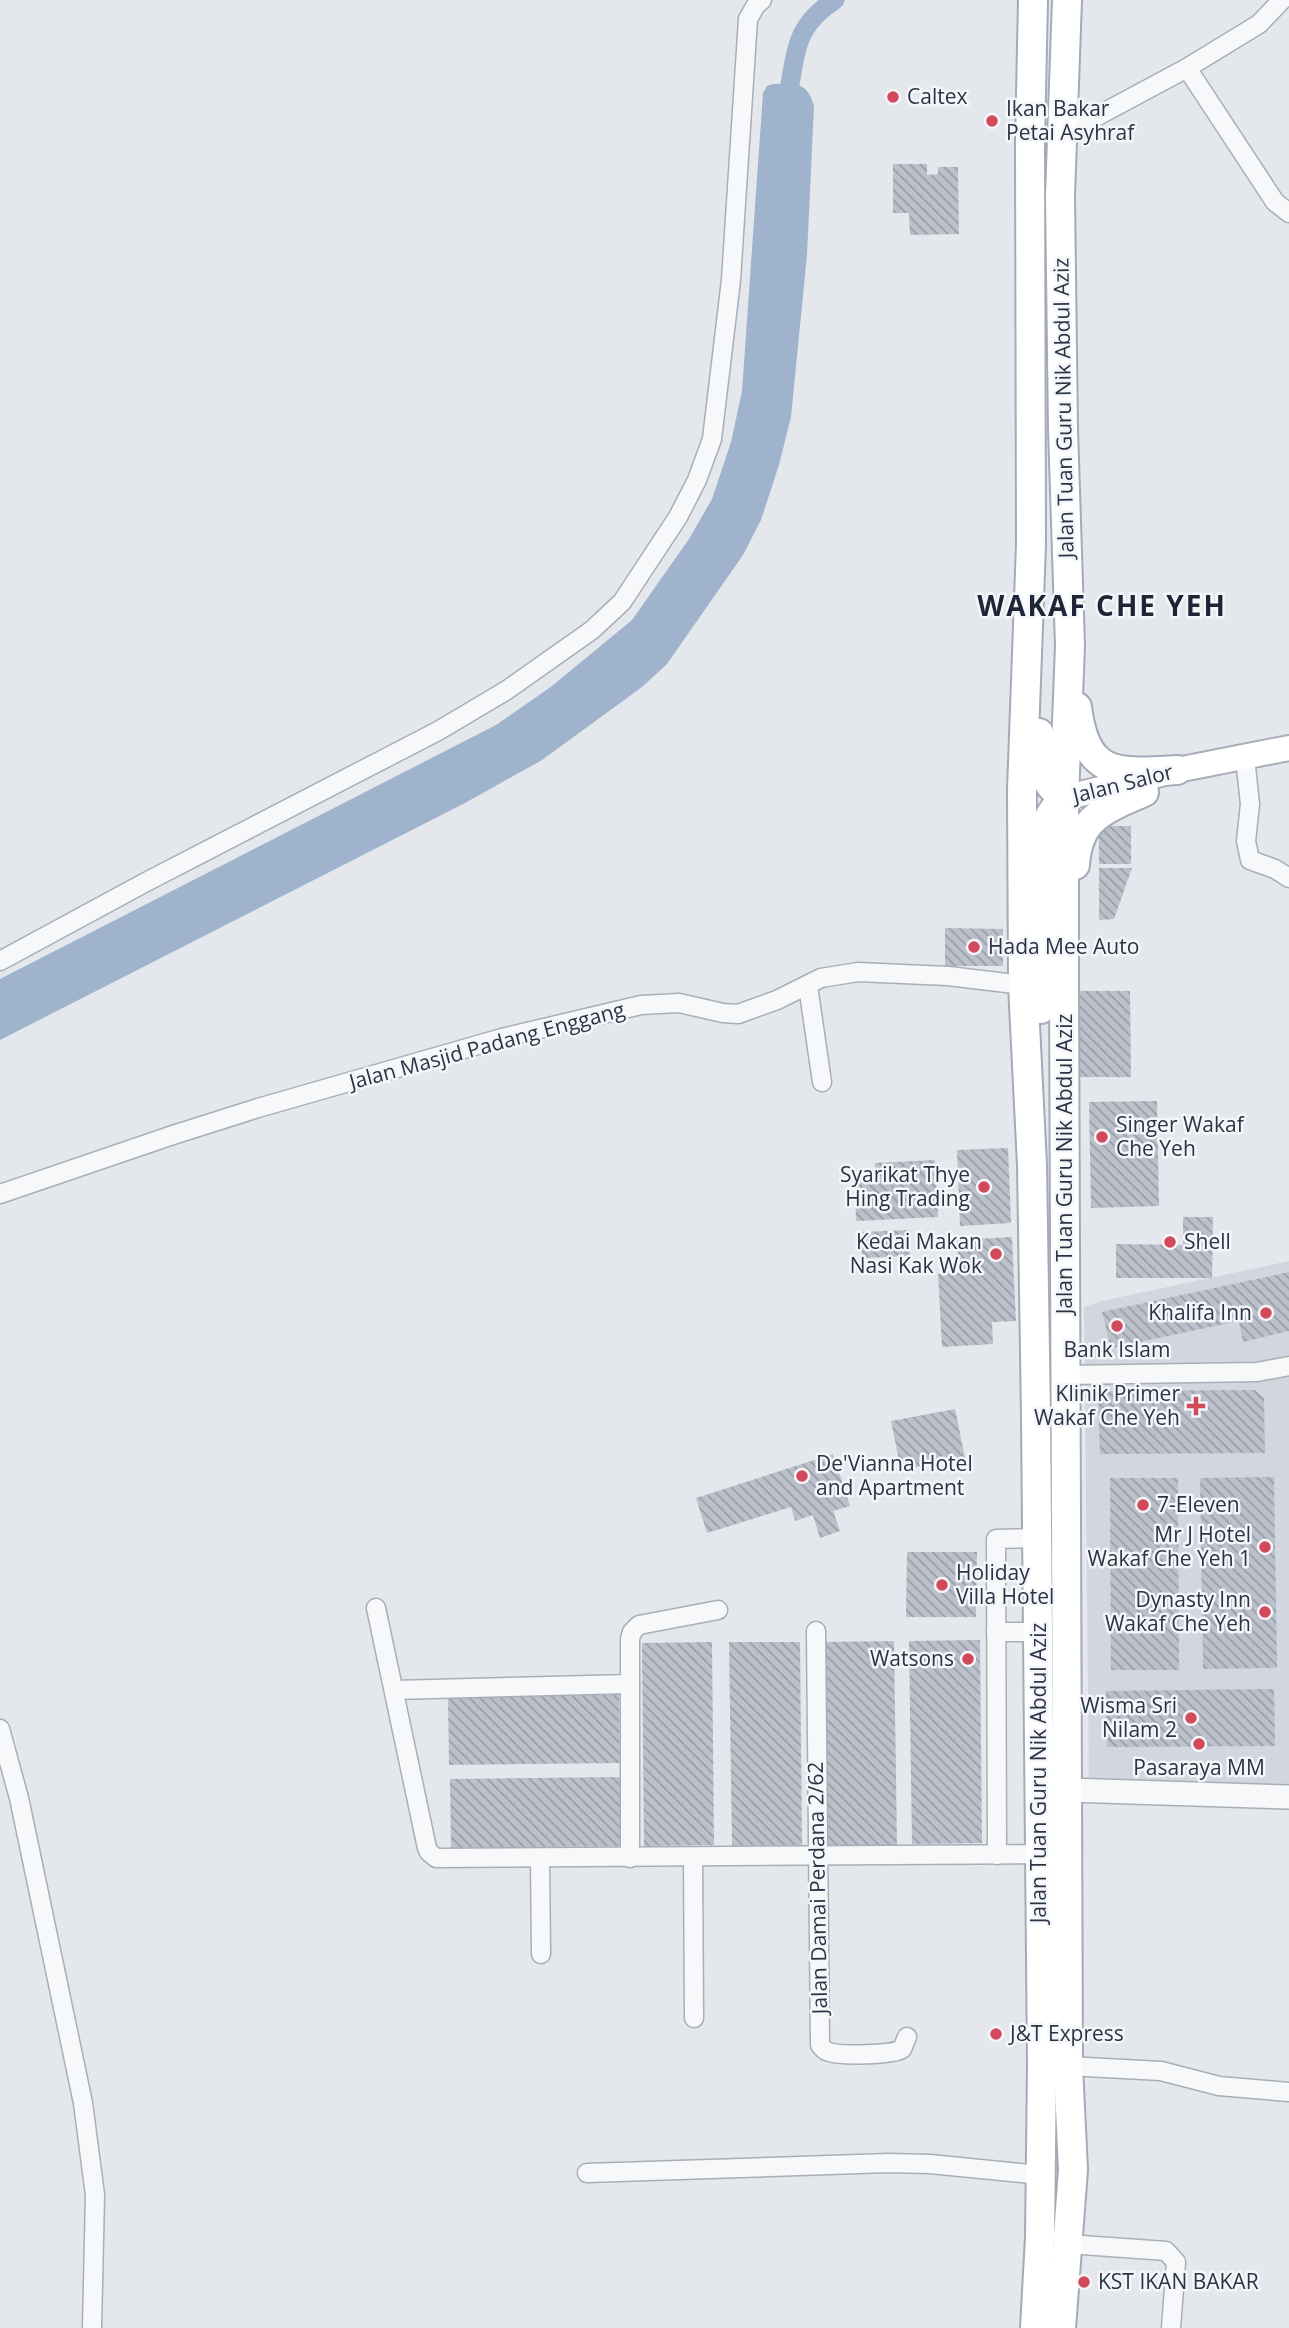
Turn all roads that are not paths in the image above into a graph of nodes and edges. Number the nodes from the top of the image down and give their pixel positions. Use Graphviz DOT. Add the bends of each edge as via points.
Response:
graph roads {
  1 [pos="762,0"];
  2 [pos="1033,0"];
  3 [pos="1068,0"];
  4 [pos="1282,0"];
  5 [pos="1186,68"];
  6 [pos="1062,135"];
  7 [pos="1289,213"];
  8 [pos="1031,544"];
  9 [pos="1070,646"];
  10 [pos="1289,748"];
  11 [pos="1237,759"];
  12 [pos="1177,771"];
  13 [pos="1144,792"];
  14 [pos="1063,798"];
  15 [pos="1289,878"];
  16 [pos="0,961"];
  17 [pos="1064,977"];
  18 [pos="1023,985"];
  19 [pos="808,986"];
  20 [pos="822,1082"];
  21 [pos="1032,1165"];
  22 [pos="0,1194"];
  23 [pos="1289,1366"];
  24 [pos="1066,1375"];
  25 [pos="1037,1538"];
  26 [pos="376,1608"];
  27 [pos="718,1610"];
  28 [pos="816,1632"];
  29 [pos="996,1632"];
  30 [pos="1038,1632"];
  31 [pos="630,1684"];
  32 [pos="394,1690"];
  33 [pos="0,1729"];
  34 [pos="1068,1790"];
  35 [pos="1289,1797"];
  36 [pos="1040,1854"];
  37 [pos="997,1855"];
  38 [pos="818,1856"];
  39 [pos="694,1857"];
  40 [pos="540,1858"];
  41 [pos="630,1858"];
  42 [pos="541,1954"];
  43 [pos="694,2018"];
  44 [pos="907,2037"];
  45 [pos="1068,2066"];
  46 [pos="1289,2092"];
  47 [pos="587,2173"];
  48 [pos="1041,2175"];
  49 [pos="1068,2244"];
  50 [pos="92,2328"];
  51 [pos="1035,2328"];
  52 [pos="1061,2328"];
  53 [pos="1171,2328"];
  1 -- 16 [label="street" via="748,19 732,280 712,439 678,517 622,602 592,630 438,732"];
  2 -- 8 [label="main road, Jalan Tuan Guru Nik Abdul Aziz"];
  3 -- 6 [label="main road, Jalan Tuan Guru Nik Abdul Aziz"];
  4 -- 5 [label="street" via="1259,24"];
  5 -- 6 [label="street"];
  5 -- 7 [label="street" via="1275,202"];
  6 -- 9 [label="main road, Jalan Tuan Guru Nik Abdul Aziz"];
  8 -- 14 [label="main road" via="1041,767 1051,790"];
  8 -- 18 [label="main road, Jalan Tuan Guru Nik Abdul Aziz" via="1023,739"];
  9 -- 12 [label="main road" via="1080,731 1096,759 1125,772"];
  9 -- 14 [label="main road, Jalan Tuan Guru Nik Abdul Aziz"];
  10 -- 11 [label="main road, Jalan Salor"];
  11 -- 12 [label="main road, Jalan Salor"];
  11 -- 13 [label="main road, Jalan Salor"];
  11 -- 15 [label="street" via="1250,804 1246,841 1250,860"];
  12 -- 14 [label="main road, Jalan Salor"];
  13 -- 14 [label="main road, Jalan Salor" via="1091,804"];
  13 -- 17 [label="main road" via="1107,809 1081,834"];
  14 -- 17 [label="main road, Jalan Tuan Guru Nik Abdul Aziz"];
  14 -- 21 [label="main road" via="1048,818 1042,841 1043,961"];
  17 -- 24 [label="main road, Jalan Tuan Guru Nik Abdul Aziz"];
  18 -- 19 [label="street, Jalan Masjid Padang Enggang" via="858,972 821,978"];
  18 -- 21 [label="main road, Jalan Tuan Guru Nik Abdul Aziz"];
  19 -- 20 [label="street"];
  19 -- 22 [label="street, Jalan Masjid Padang Enggang" via="738,1014 663,1003 502,1038 183,1131"];
  21 -- 25 [label="main road, Jalan Tuan Guru Nik Abdul Aziz"];
  23 -- 24 [label="street" via="1257,1372"];
  24 -- 34 [label="main road, Jalan Tuan Guru Nik Abdul Aziz"];
  25 -- 29 [label="street" via="996,1539"];
  25 -- 30 [label="main road, Jalan Tuan Guru Nik Abdul Aziz"];
  26 -- 32 [label="street"];
  27 -- 31 [label="street" via="639,1625 629,1639"];
  28 -- 38 [label="street, Jalan Damai Perdana 2/62"];
  29 -- 30 [label="street"];
  29 -- 37 [label="street"];
  30 -- 36 [label="main road, Jalan Tuan Guru Nik Abdul Aziz"];
  31 -- 32 [label="street"];
  31 -- 41 [label="street"];
  32 -- 40 [label="street" via="429,1852 441,1859"];
  33 -- 50 [label="street" via="19,1798 83,2103 95,2195"];
  34 -- 35 [label="street"];
  34 -- 45 [label="main road, Jalan Tuan Guru Nik Abdul Aziz"];
  36 -- 37 [label="street"];
  36 -- 48 [label="main road, Jalan Tuan Guru Nik Abdul Aziz"];
  37 -- 38 [label="street"];
  38 -- 39 [label="street"];
  38 -- 44 [label="street, Jalan Damai Perdana 2/62" via="821,2045 834,2053 892,2053 902,2049"];
  39 -- 41 [label="street"];
  39 -- 43 [label="street"];
  40 -- 41 [label="street"];
  40 -- 42 [label="street"];
  45 -- 46 [label="street" via="1161,2071 1219,2086"];
  45 -- 49 [label="main road, Jalan Tuan Guru Nik Abdul Aziz" via="1073,2170"];
  47 -- 48 [label="street" via="889,2163"];
  48 -- 51 [label="main road, Jalan Tuan Guru Nik Abdul Aziz"];
  49 -- 52 [label="main road, Jalan Tuan Guru Nik Abdul Aziz"];
  49 -- 53 [label="street" via="1166,2251 1176,2262"];
}
